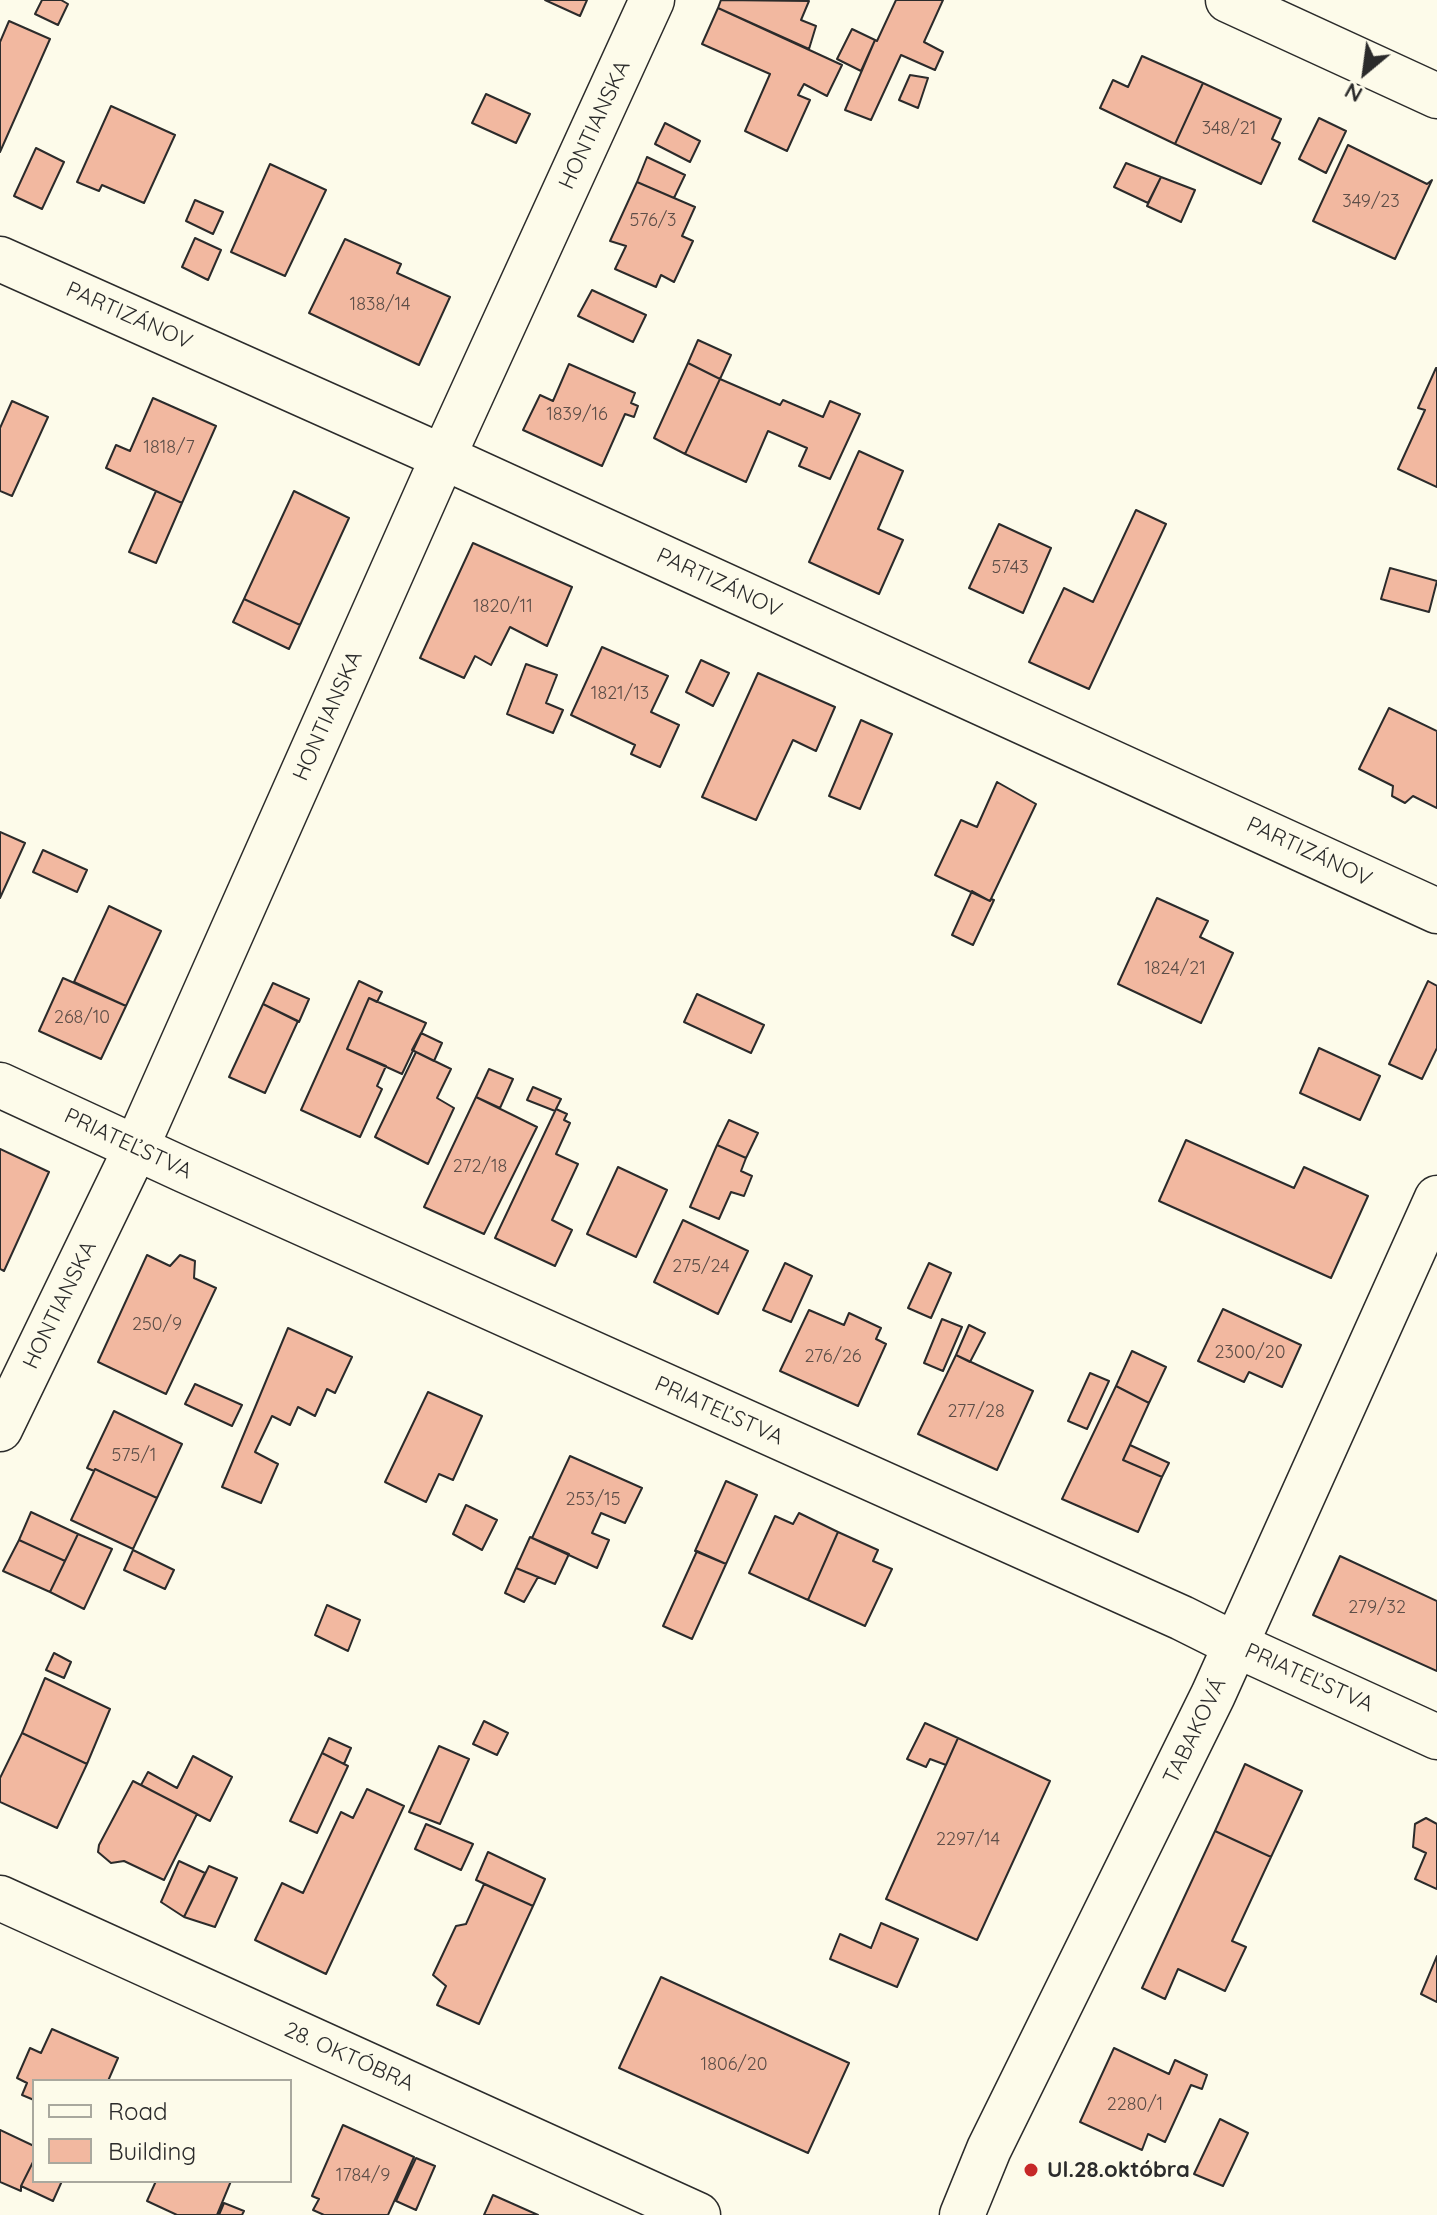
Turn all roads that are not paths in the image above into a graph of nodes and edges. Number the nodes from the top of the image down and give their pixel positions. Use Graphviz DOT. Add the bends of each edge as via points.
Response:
graph roads {
  1 [pos="652,0"];
  2 [pos="1228,0"];
  3 [pos="1437,96"];
  4 [pos="0,259"];
  5 [pos="443,457"];
  6 [pos="1437,911"];
  7 [pos="0,1085"];
  8 [pos="136,1148"];
  9 [pos="1437,1198"];
  10 [pos="0,1429"];
  11 [pos="1236,1645"];
  12 [pos="1437,1737"];
  13 [pos="0,1898"];
  14 [pos="698,2215"];
  15 [pos="962,2215"];
  1 -- 5 [label="street, HONTIANSKA"];
  2 -- 3 [label="street"];
  4 -- 5 [label="street, PARTIZÁNOV"];
  5 -- 6 [label="street, PARTIZÁNOV"];
  5 -- 8 [label="street, HONTIANSKA"];
  7 -- 8 [label="street, PRIATEĽSTVA"];
  8 -- 10 [label="street, HONTIANSKA"];
  8 -- 11 [label="street, PRIATEĽSTVA"];
  9 -- 11 [label="street, TABAKOVÁ"];
  11 -- 12 [label="street, PRIATEĽSTVA"];
  11 -- 15 [label="street, TABAKOVÁ" via="989,2149"];
  13 -- 14 [label="street, 28. OKTÓBRA"];
}
